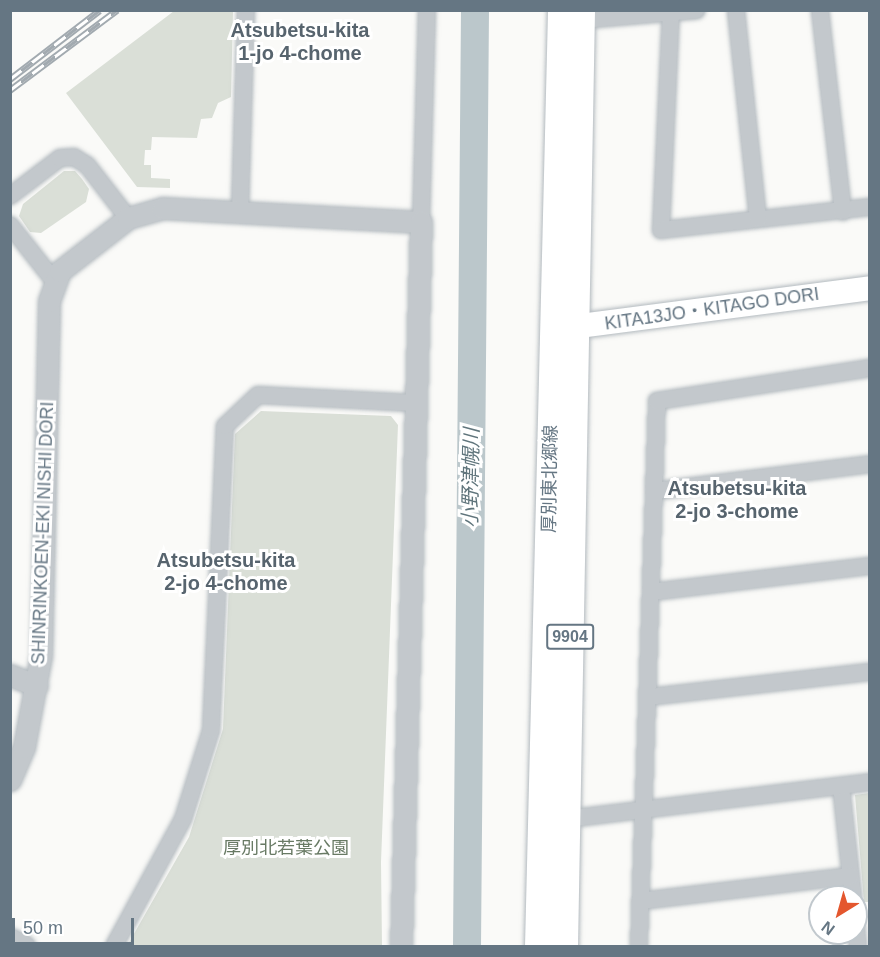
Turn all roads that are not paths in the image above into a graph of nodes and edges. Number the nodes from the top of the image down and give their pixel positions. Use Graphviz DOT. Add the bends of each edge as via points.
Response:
graph roads {
  1 [pos="246,10"];
  2 [pos="427,10"];
  3 [pos="697,10"];
  4 [pos="736,10"];
  5 [pos="820,10"];
  6 [pos="671,12"];
  7 [pos="585,14"];
  8 [pos="10,196"];
  9 [pos="870,207"];
  10 [pos="240,210"];
  11 [pos="843,212"];
  12 [pos="128,218"];
  13 [pos="758,219"];
  14 [pos="421,222"];
  15 [pos="10,225"];
  16 [pos="54,281"];
  17 [pos="870,288"];
  18 [pos="565,328"];
  19 [pos="870,368"];
  20 [pos="415,403"];
  21 [pos="870,464"];
  22 [pos="654,491"];
  23 [pos="870,566"];
  24 [pos="651,592"];
  25 [pos="870,672"];
  26 [pos="10,675"];
  27 [pos="37,686"];
  28 [pos="649,697"];
  29 [pos="10,780"];
  30 [pos="870,782"];
  31 [pos="841,786"];
  32 [pos="643,811"];
  33 [pos="554,821"];
  34 [pos="851,876"];
  35 [pos="852,885"];
  36 [pos="640,901"];
  37 [pos="10,939"];
  38 [pos="24,946"];
  39 [pos="114,946"];
  40 [pos="401,946"];
  41 [pos="538,946"];
  42 [pos="564,946"];
  43 [pos="639,946"];
  1 -- 10 [label="street"];
  2 -- 14 [label="street"];
  3 -- 6 [label="street"];
  4 -- 13 [label="street"];
  5 -- 11 [label="street"];
  6 -- 7 [label="street"];
  6 -- 13 [label="street" via="661,230"];
  7 -- 18 [label="main road, 厚別東北郷線 / 9904"];
  8 -- 12 [label="street" via="60,158 74,157 87,165"];
  9 -- 11 [label="street"];
  10 -- 12 [label="street" via="163,208"];
  10 -- 14 [label="street"];
  11 -- 13 [label="street"];
  12 -- 16 [label="street" via="69,262"];
  14 -- 20 [label="street"];
  15 -- 16 [label="street"];
  16 -- 27 [label="street, SHINRINKOEN-EKI NISHI DORI" via="49,301 43,630"];
  17 -- 18 [label="main road, KITA13JO・KITAGO DORI"];
  18 -- 33 [label="main road, 厚別東北郷線 / 9904"];
  19 -- 22 [label="street" via="657,401"];
  20 -- 39 [label="street" via="258,395 225,426 211,730 183,819"];
  20 -- 40 [label="street"];
  21 -- 22 [label="street"];
  22 -- 24 [label="street"];
  23 -- 24 [label="street"];
  24 -- 28 [label="street"];
  25 -- 28 [label="street"];
  26 -- 27 [label="street"];
  27 -- 29 [label="street, SHINRINKOEN-EKI NISHI DORI" via="24,747"];
  28 -- 32 [label="street"];
  30 -- 31 [label="street"];
  31 -- 32 [label="street"];
  31 -- 34 [label="street"];
  32 -- 33 [label="street"];
  32 -- 36 [label="street"];
  33 -- 41 [label="main road, 厚別東北郷線 / 9904"];
  33 -- 42 [label="main road, 厚別東北郷線 / 9904"];
  34 -- 35 [label="street"];
  34 -- 36 [label="street"];
  36 -- 43 [label="street"];
  37 -- 38 [label="street"];
}
